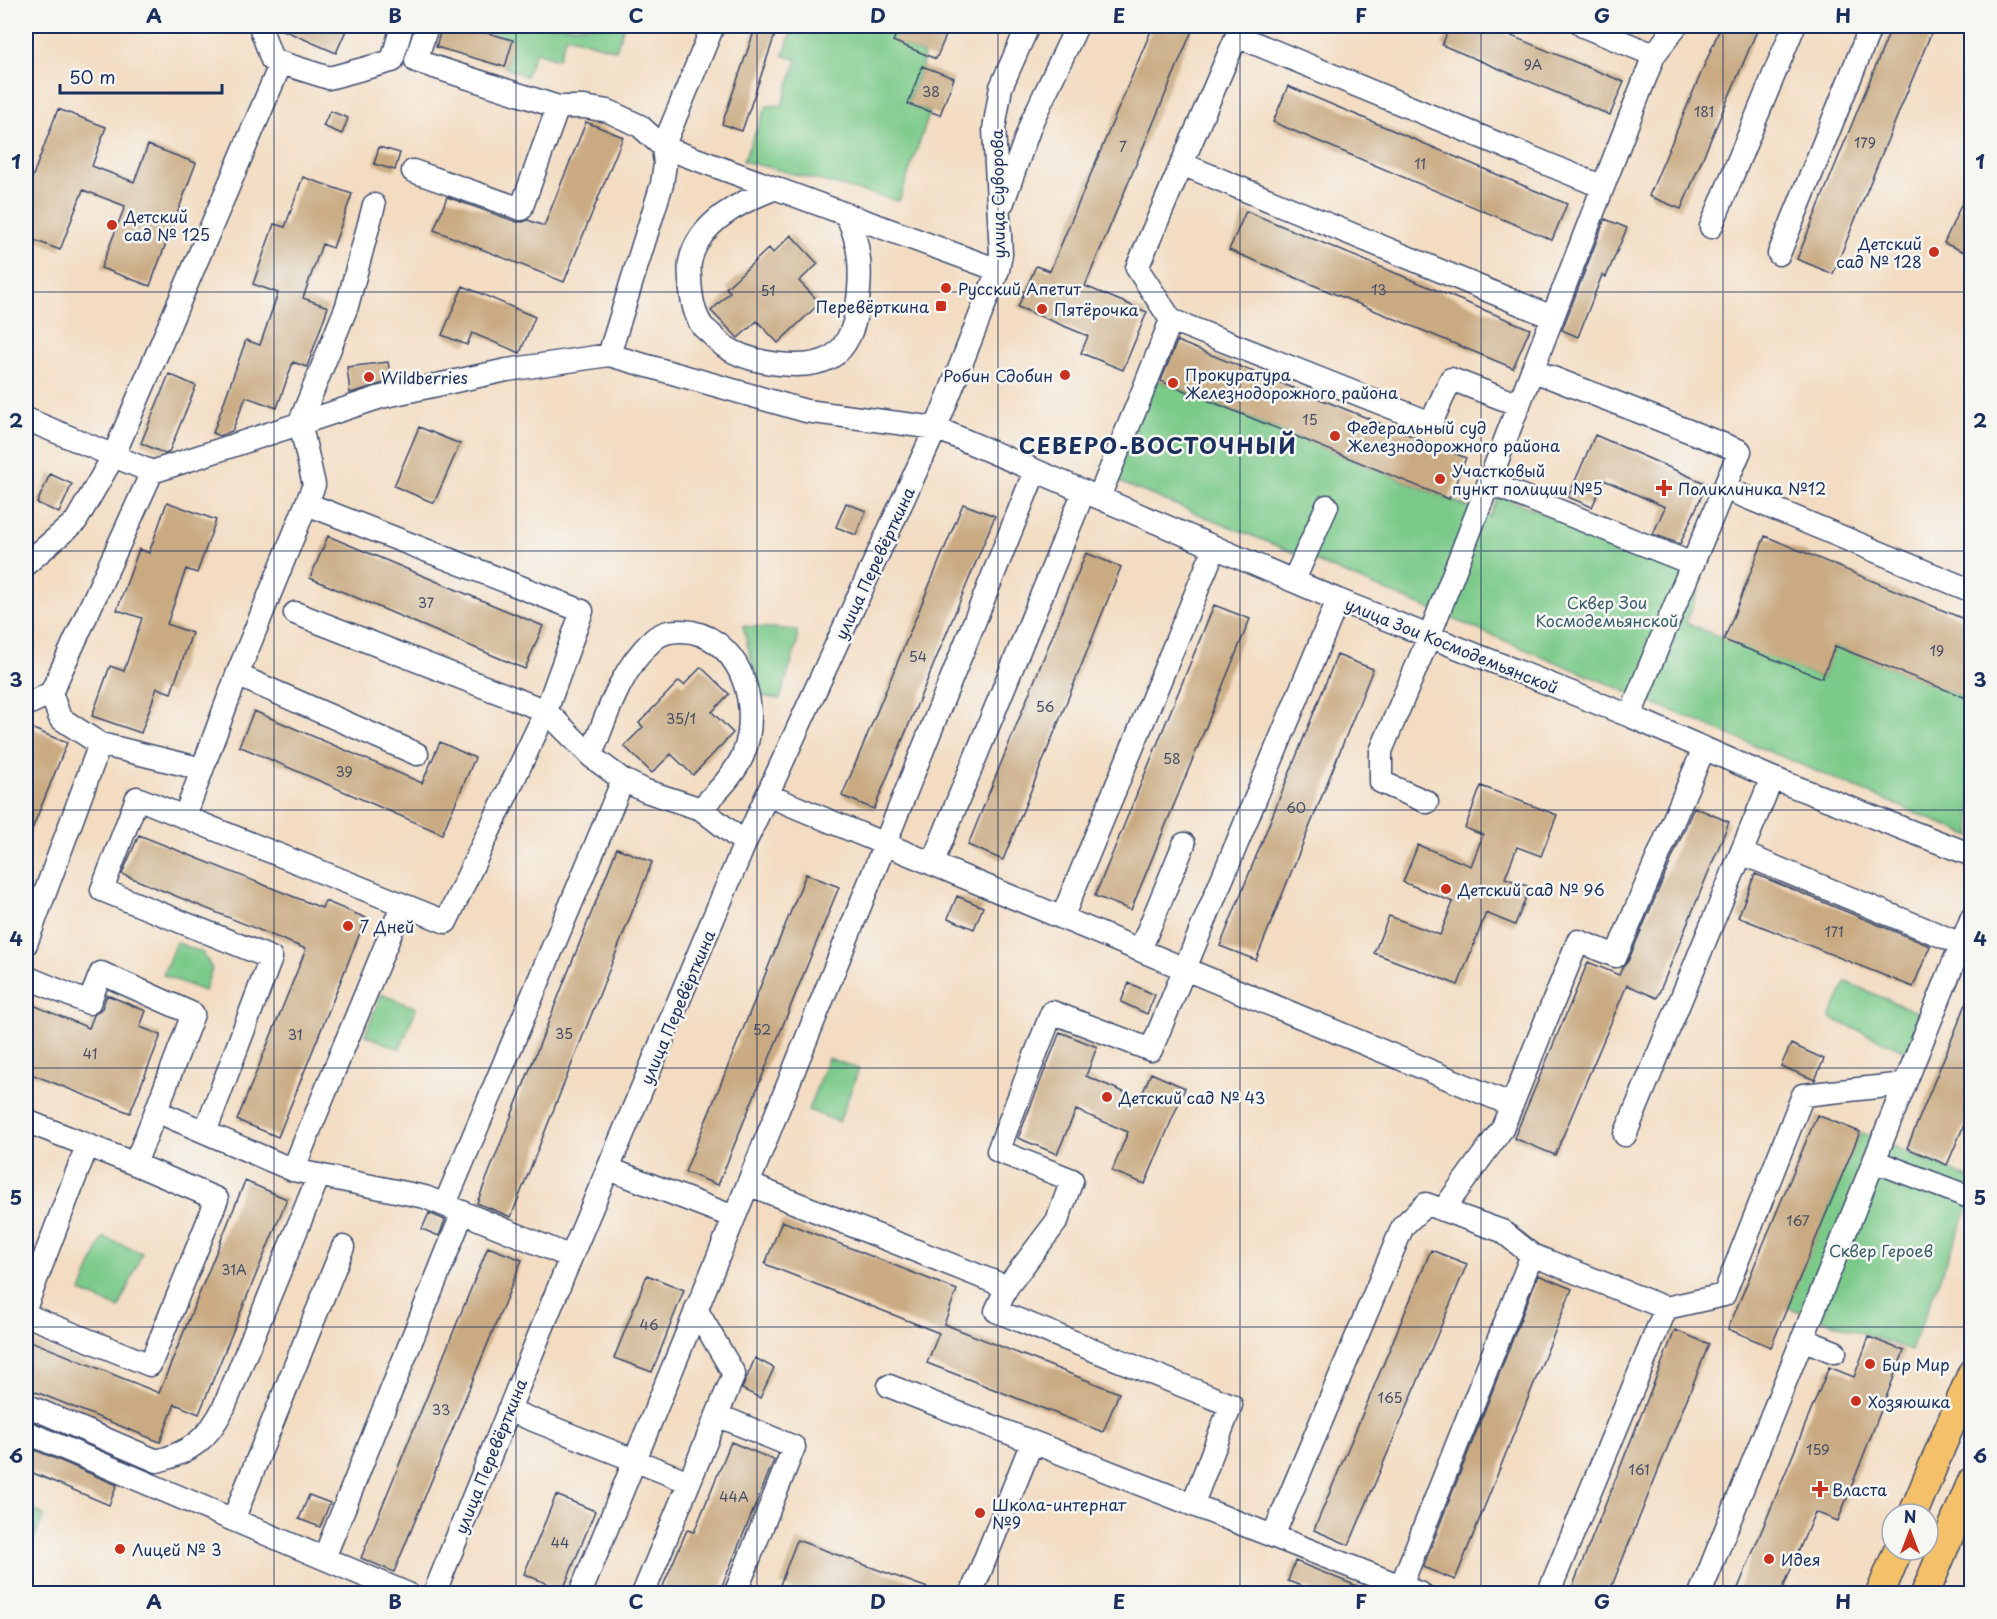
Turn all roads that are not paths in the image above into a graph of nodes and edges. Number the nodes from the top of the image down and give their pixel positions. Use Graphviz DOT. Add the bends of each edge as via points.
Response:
graph roads {
  1 [pos="260,26"];
  2 [pos="402,26"];
  3 [pos="427,26"];
  4 [pos="713,26"];
  5 [pos="1028,26"];
  6 [pos="1077,26"];
  7 [pos="1583,26"];
  8 [pos="1676,26"];
  9 [pos="1794,26"];
  10 [pos="1871,26"];
  11 [pos="1239,31"];
  12 [pos="1654,55"];
  13 [pos="281,63"];
  14 [pos="558,107"];
  15 [pos="663,147"];
  16 [pos="1182,164"];
  17 [pos="413,171"];
  18 [pos="1603,187"];
  19 [pos="777,188"];
  20 [pos="374,205"];
  21 [pos="999,212"];
  22 [pos="846,214"];
  23 [pos="1711,227"];
  24 [pos="1779,254"];
  25 [pos="998,270"];
  26 [pos="1552,317"];
  27 [pos="1171,320"];
  28 [pos="609,355"];
  29 [pos="1532,370"];
  30 [pos="1519,405"];
  31 [pos="26,419"];
  32 [pos="300,422"];
  33 [pos="936,428"];
  34 [pos="113,457"];
  35 [pos="1035,471"];
  36 [pos="152,472"];
  37 [pos="1489,483"];
  38 [pos="1724,488"];
  39 [pos="1091,494"];
  40 [pos="306,504"];
  41 [pos="1327,506"];
  42 [pos="1215,547"];
  43 [pos="26,564"];
  44 [pos="1693,564"];
  45 [pos="1294,580"];
  46 [pos="1971,591"];
  47 [pos="1338,600"];
  48 [pos="295,613"];
  49 [pos="1429,637"];
  50 [pos="237,675"];
  51 [pos="51,693"];
  52 [pos="26,705"];
  53 [pos="546,711"];
  54 [pos="1630,716"];
  55 [pos="100,744"];
  56 [pos="1704,748"];
  57 [pos="417,754"];
  58 [pos="591,755"];
  59 [pos="202,769"];
  60 [pos="1772,778"];
  61 [pos="623,780"];
  62 [pos="767,795"];
  63 [pos="1426,802"];
  64 [pos="700,809"];
  65 [pos="185,816"];
  66 [pos="745,843"];
  67 [pos="885,844"];
  68 [pos="1184,844"];
  69 [pos="1741,853"];
  70 [pos="1971,855"];
  71 [pos="932,864"];
  72 [pos="402,906"];
  73 [pos="1971,917"];
  74 [pos="1062,918"];
  75 [pos="26,944"];
  76 [pos="1961,944"];
  77 [pos="1140,950"];
  78 [pos="1185,969"];
  79 [pos="26,977"];
  80 [pos="1905,1084"];
  81 [pos="1512,1105"];
  82 [pos="156,1112"];
  83 [pos="26,1121"];
  84 [pos="205,1132"];
  85 [pos="1624,1135"];
  86 [pos="87,1146"];
  87 [pos="1874,1161"];
  88 [pos="135,1164"];
  89 [pos="609,1169"];
  90 [pos="293,1170"];
  91 [pos="319,1175"];
  92 [pos="748,1184"];
  93 [pos="1971,1198"];
  94 [pos="454,1208"];
  95 [pos="1443,1210"];
  96 [pos="734,1217"];
  97 [pos="343,1247"];
  98 [pos="1532,1255"];
  99 [pos="571,1257"];
  100 [pos="1007,1287"];
  101 [pos="26,1306"];
  102 [pos="1666,1308"];
  103 [pos="696,1309"];
  104 [pos="26,1315"];
  105 [pos="1802,1339"];
  106 [pos="1835,1352"];
  107 [pos="1971,1373"];
  108 [pos="889,1386"];
  109 [pos="26,1405"];
  110 [pos="508,1410"];
  111 [pos="717,1415"];
  112 [pos="26,1432"];
  113 [pos="1032,1442"];
  114 [pos="634,1460"];
  115 [pos="1971,1481"];
  116 [pos="689,1482"];
  117 [pos="1918,1502"];
  118 [pos="1193,1503"];
  119 [pos="233,1520"];
  120 [pos="1273,1536"];
  121 [pos="324,1558"];
  122 [pos="1893,1562"];
  123 [pos="1409,1590"];
  124 [pos="408,1593"];
  125 [pos="434,1593"];
  126 [pos="580,1593"];
  127 [pos="643,1593"];
  128 [pos="735,1593"];
  129 [pos="971,1593"];
  130 [pos="1548,1593"];
  131 [pos="1700,1593"];
  132 [pos="1880,1593"];
  133 [pos="1925,1593"];
  1 -- 13 [label="street" via="272,60"];
  2 -- 13 [label="street" via="392,61 329,78"];
  3 -- 14 [label="street" via="416,61"];
  4 -- 15 [label="street"];
  5 -- 21 [label="street, улица Суворова" via="1001,87 994,129"];
  6 -- 21 [label="street" via="1032,121"];
  7 -- 12 [label="street"];
  8 -- 12 [label="street"];
  9 -- 23 [label="street"];
  10 -- 24 [label="street"];
  11 -- 16 [label="street"];
  11 -- 18 [label="street"];
  12 -- 18 [label="street"];
  13 -- 34 [label="street"];
  14 -- 15 [label="street" via="584,107 616,114 640,126"];
  14 -- 17 [label="street" via="521,209"];
  15 -- 19 [label="street"];
  15 -- 28 [label="street" via="662,184"];
  16 -- 26 [label="street"];
  16 -- 27 [label="street" via="1137,268"];
  18 -- 26 [label="street"];
  19 -- 22 [label="street"];
  19 -- 22 [label="street" via="755,196 712,224 699,240 690,263 691,297 701,325 725,347 758,361 813,364 830,357 848,337 857,313 859,263 858,241"];
  20 -- 32 [label="street" via="347,306"];
  21 -- 25 [label="street, улица Суворова"];
  22 -- 25 [label="street"];
  25 -- 33 [label="street, улица Суворова"];
  26 -- 29 [label="street"];
  27 -- 30 [label="street" via="1431,423 1450,379"];
  27 -- 39 [label="street" via="1141,396"];
  28 -- 32 [label="street" via="507,370 381,397"];
  28 -- 33 [label="street, улица Зои Космодемьянской" via="806,411"];
  29 -- 30 [label="street"];
  29 -- 38 [label="street" via="1740,451"];
  30 -- 37 [label="street"];
  31 -- 34 [label="street"];
  32 -- 36 [label="street"];
  32 -- 40 [label="street" via="314,485"];
  33 -- 35 [label="street, улица Зои Космодемьянской"];
  33 -- 62 [label="street, улица Перевёрткина"];
  34 -- 36 [label="street"];
  34 -- 43 [label="street" via="76,521"];
  35 -- 39 [label="street, улица Зои Космодемьянской"];
  35 -- 67 [label="street"];
  36 -- 51 [label="street"];
  37 -- 44 [label="street"];
  37 -- 49 [label="street"];
  38 -- 44 [label="street"];
  38 -- 46 [label="street"];
  39 -- 42 [label="street, улица Зои Космодемьянской"];
  39 -- 71 [label="street"];
  40 -- 50 [label="street"];
  40 -- 53 [label="street" via="582,611"];
  41 -- 45 [label="street"];
  42 -- 45 [label="street, улица Зои Космодемьянской"];
  42 -- 74 [label="street"];
  44 -- 54 [label="street"];
  45 -- 47 [label="street, улица Зои Космодемьянской"];
  47 -- 49 [label="street, улица Зои Космодемьянской"];
  47 -- 78 [label="street"];
  48 -- 53 [label="street"];
  49 -- 54 [label="street, улица Зои Космодемьянской"];
  49 -- 63 [label="street" via="1381,751 1381,782"];
  50 -- 57 [label="street"];
  50 -- 59 [label="street"];
  51 -- 52 [label="street"];
  51 -- 55 [label="street" via="60,717"];
  53 -- 58 [label="street"];
  53 -- 72 [label="street" via="446,922"];
  54 -- 56 [label="street, улица Зои Космодемьянской"];
  55 -- 59 [label="street"];
  55 -- 75 [label="street"];
  56 -- 60 [label="street, улица Зои Космодемьянской"];
  56 -- 81 [label="street" via="1616,956 1578,941"];
  58 -- 61 [label="street"];
  58 -- 64 [label="street" via="615,693 654,639 681,630 713,640 737,664 746,685 750,714 743,756"];
  59 -- 65 [label="street"];
  60 -- 69 [label="street"];
  60 -- 70 [label="street, улица Зои Космодемьянской"];
  61 -- 64 [label="street"];
  61 -- 94 [label="street"];
  62 -- 66 [label="street, улица Перевёрткина"];
  62 -- 67 [label="street"];
  64 -- 66 [label="street"];
  65 -- 72 [label="street"];
  65 -- 84 [label="street" via="137,798 102,890 271,958"];
  66 -- 89 [label="street, улица Перевёрткина"];
  67 -- 71 [label="street"];
  67 -- 92 [label="street"];
  68 -- 77 [label="street"];
  69 -- 76 [label="street"];
  69 -- 85 [label="street"];
  71 -- 74 [label="street"];
  72 -- 90 [label="street"];
  73 -- 76 [label="street"];
  74 -- 77 [label="street"];
  76 -- 80 [label="street"];
  77 -- 78 [label="street"];
  78 -- 81 [label="street"];
  78 -- 100 [label="street" via="1151,1050 1052,1012 998,1151 1072,1180 1057,1221"];
  79 -- 82 [label="street" via="89,1003 101,973 193,1014"];
  80 -- 87 [label="street"];
  80 -- 102 [label="street" via="1803,1095 1724,1295"];
  81 -- 95 [label="street" via="1502,1129"];
  82 -- 84 [label="street"];
  82 -- 88 [label="street"];
  83 -- 86 [label="street"];
  84 -- 90 [label="street"];
  86 -- 88 [label="street"];
  86 -- 101 [label="street"];
  87 -- 93 [label="street"];
  87 -- 105 [label="street"];
  88 -- 104 [label="street" via="217,1199 150,1365"];
  89 -- 96 [label="street"];
  89 -- 99 [label="street, улица Перевёрткина"];
  90 -- 91 [label="street"];
  91 -- 94 [label="street" via="425,1197"];
  91 -- 109 [label="street" via="224,1407 198,1443 157,1461"];
  92 -- 96 [label="street"];
  92 -- 100 [label="street"];
  94 -- 99 [label="street"];
  94 -- 121 [label="street"];
  95 -- 98 [label="street" via="1502,1231"];
  95 -- 120 [label="street" via="1426,1204 1403,1226"];
  96 -- 103 [label="street"];
  97 -- 119 [label="street"];
  98 -- 102 [label="street"];
  98 -- 123 [label="street"];
  99 -- 110 [label="street, улица Перевёрткина"];
  100 -- 118 [label="street" via="996,1311 1231,1405"];
  102 -- 130 [label="street"];
  103 -- 111 [label="street" via="734,1374"];
  103 -- 114 [label="street"];
  105 -- 106 [label="street"];
  105 -- 131 [label="street"];
  107 -- 117 [label="main road"];
  108 -- 113 [label="street"];
  110 -- 114 [label="street"];
  110 -- 125 [label="street, улица Перевёрткина"];
  111 -- 116 [label="street"];
  111 -- 128 [label="street" via="794,1447"];
  112 -- 119 [label="street"];
  113 -- 118 [label="street"];
  113 -- 129 [label="street"];
  114 -- 116 [label="street"];
  114 -- 126 [label="street"];
  115 -- 133 [label="main road"];
  116 -- 127 [label="street"];
  118 -- 120 [label="street"];
  119 -- 121 [label="street"];
  120 -- 123 [label="street"];
  121 -- 124 [label="street"];
  122 -- 132 [label="main road"];
}
